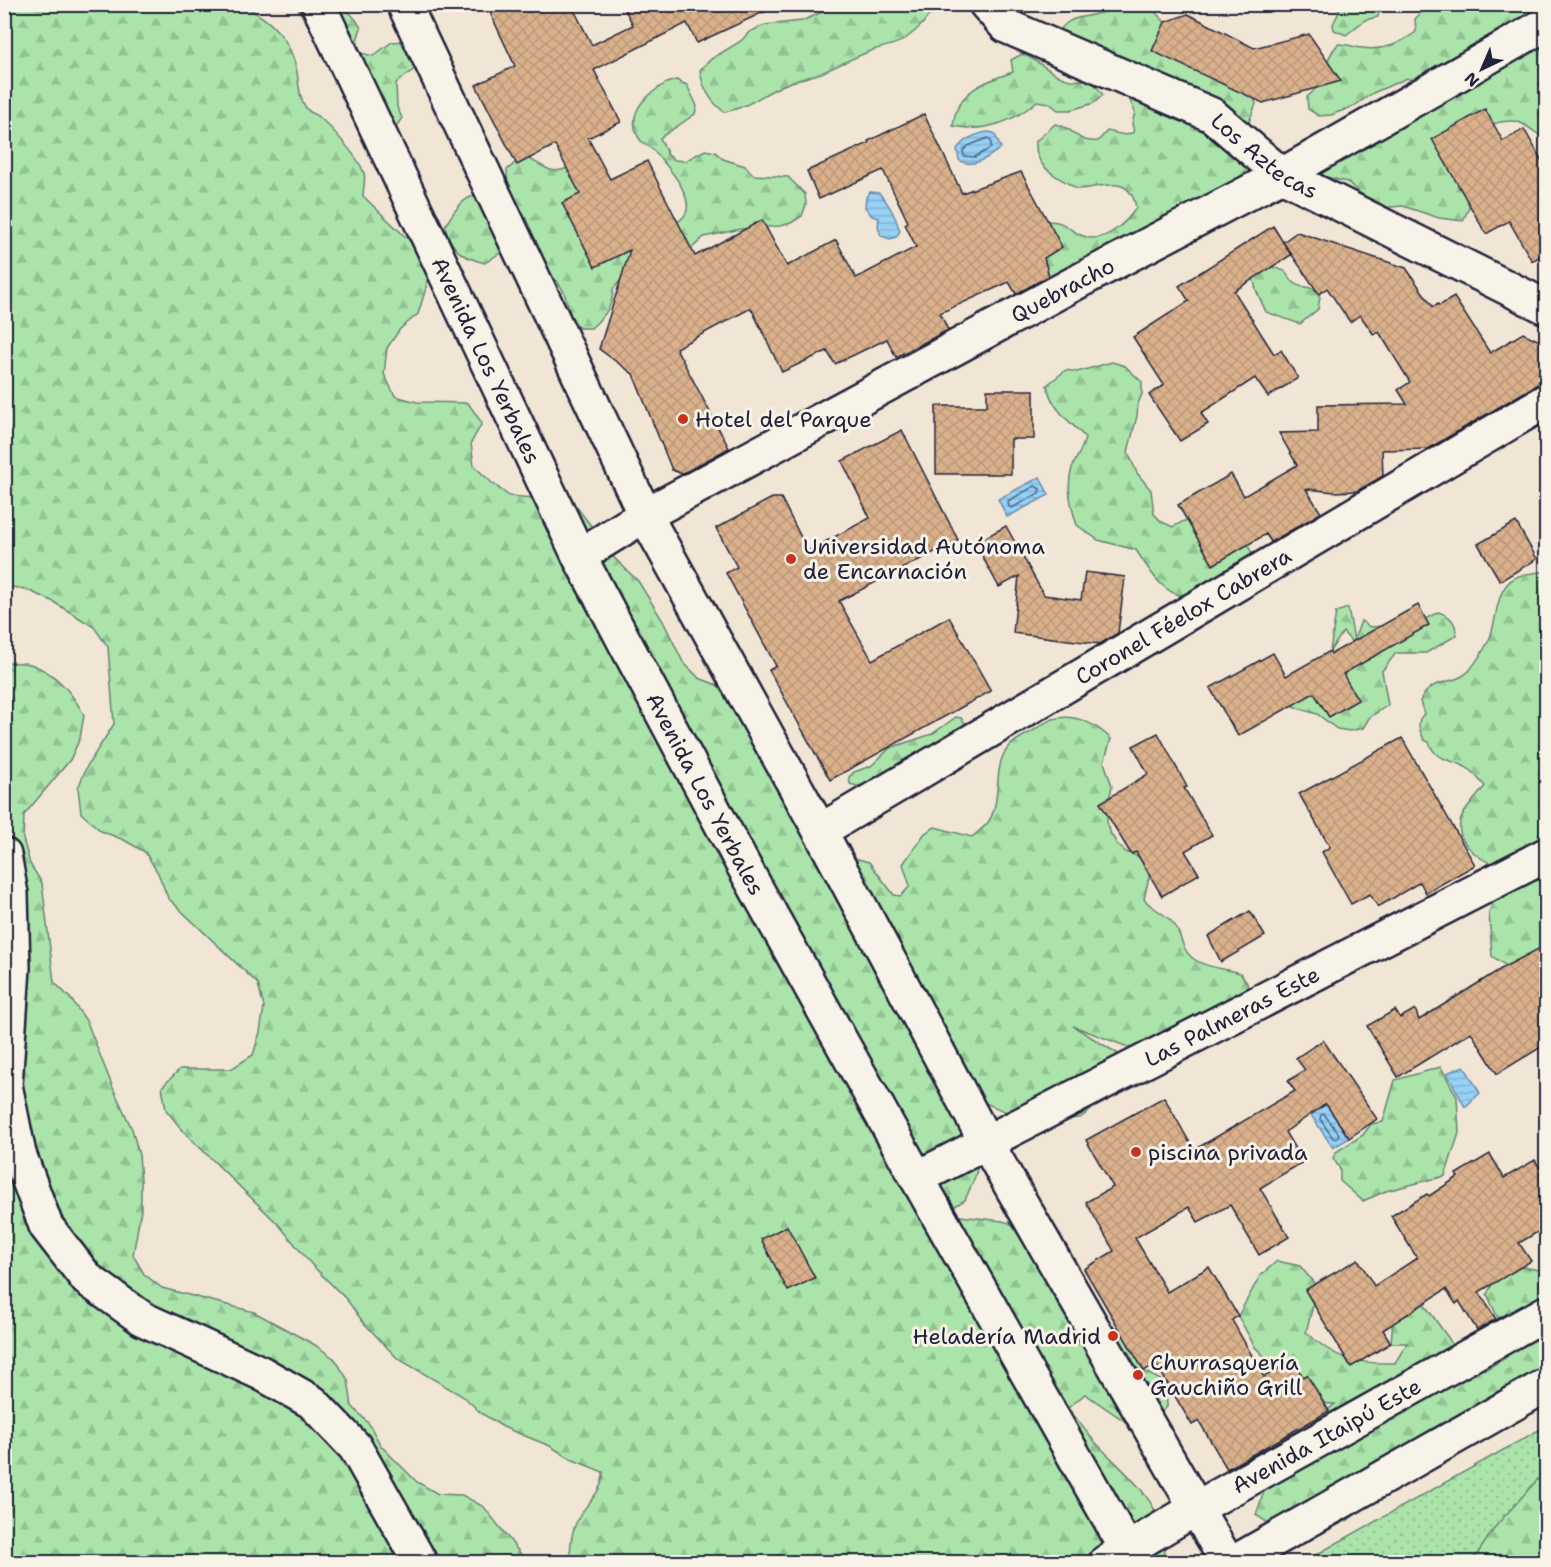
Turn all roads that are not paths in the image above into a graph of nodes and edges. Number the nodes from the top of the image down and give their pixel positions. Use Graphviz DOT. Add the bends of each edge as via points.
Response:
graph roads {
  1 [pos="318,4"];
  2 [pos="404,4"];
  3 [pos="986,4"];
  4 [pos="1546,24"];
  5 [pos="1282,175"];
  6 [pos="1546,307"];
  7 [pos="1546,401"];
  8 [pos="645,515"];
  9 [pos="579,556"];
  10 [pos="820,831"];
  11 [pos="4,855"];
  12 [pos="1546,855"];
  13 [pos="986,1142"];
  14 [pos="916,1178"];
  15 [pos="1546,1313"];
  16 [pos="1546,1385"];
  17 [pos="1195,1509"];
  18 [pos="1122,1558"];
  19 [pos="420,1563"];
  20 [pos="1227,1563"];
  21 [pos="1235,1563"];
  1 -- 9 [label="street, Avenida Los Yerbales"];
  2 -- 8 [label="street"];
  3 -- 5 [label="street, Los Aztecas" via="1006,26 1212,115"];
  4 -- 5 [label="street, Quebracho"];
  5 -- 6 [label="street, Los Aztecas"];
  5 -- 8 [label="street, Quebracho"];
  7 -- 10 [label="street, Coronel Féelox Cabrera"];
  8 -- 9 [label="street, Quebracho"];
  8 -- 10 [label="street"];
  9 -- 14 [label="street, Avenida Los Yerbales"];
  10 -- 13 [label="street"];
  11 -- 19 [label="street" via="13,968 5,1085 19,1154 46,1226 87,1279 143,1319 261,1372 312,1402 355,1447"];
  12 -- 13 [label="street, Las Palmeras Este"];
  13 -- 14 [label="street, Las Palmeras Este"];
  13 -- 17 [label="street"];
  14 -- 18 [label="street, Avenida Los Yerbales"];
  15 -- 17 [label="street, Avenida Itaipú Este"];
  16 -- 21 [label="street"];
  17 -- 18 [label="street, Avenida Itaipú Este"];
  17 -- 20 [label="street"];
}
